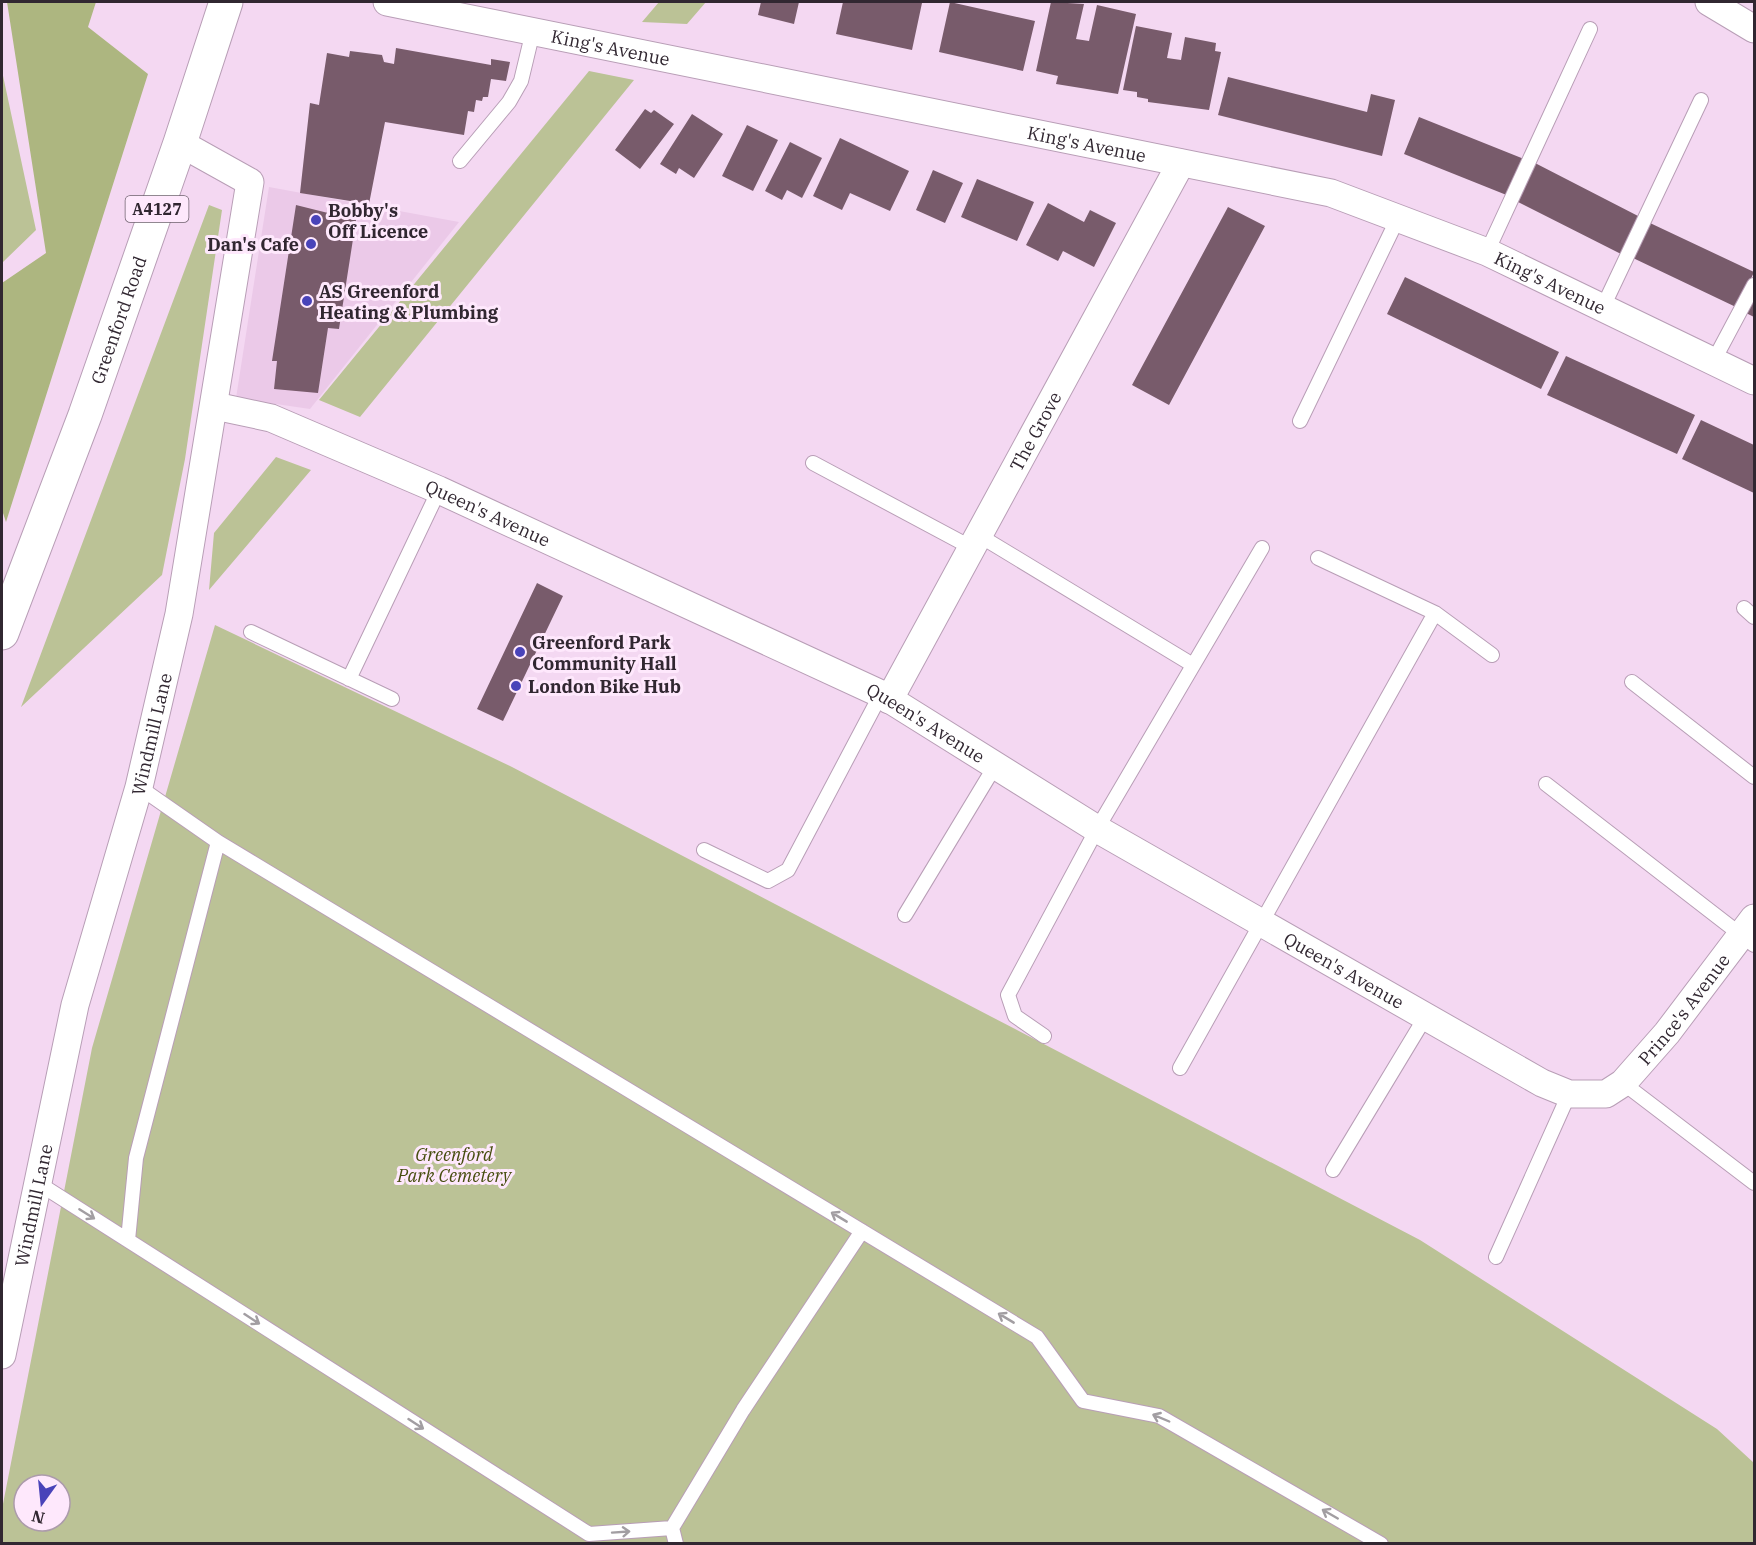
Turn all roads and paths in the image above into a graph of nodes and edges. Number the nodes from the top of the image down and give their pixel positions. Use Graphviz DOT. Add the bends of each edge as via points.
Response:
graph roads {
  1 [pos="226,2"];
  2 [pos="387,2"];
  3 [pos="1709,2"];
  4 [pos="1590,29"];
  5 [pos="1755,29"];
  6 [pos="533,31"];
  7 [pos="1701,100"];
  8 [pos="180,143"];
  9 [pos="460,160"];
  10 [pos="1181,163"];
  11 [pos="1398,218"];
  12 [pos="1487,252"];
  13 [pos="1755,285"];
  14 [pos="1603,307"];
  15 [pos="1713,362"];
  16 [pos="1755,381"];
  17 [pos="215,406"];
  18 [pos="1300,421"];
  19 [pos="813,463"];
  20 [pos="439,490"];
  21 [pos="977,542"];
  22 [pos="1262,548"];
  23 [pos="1318,558"];
  24 [pos="1435,613"];
  25 [pos="251,632"];
  26 [pos="2,633"];
  27 [pos="1492,655"];
  28 [pos="1193,665"];
  29 [pos="349,679"];
  30 [pos="1632,682"];
  31 [pos="885,697"];
  32 [pos="392,699"];
  33 [pos="995,766"];
  34 [pos="1755,777"];
  35 [pos="1546,784"];
  36 [pos="139,787"];
  37 [pos="1097,829"];
  38 [pos="218,842"];
  39 [pos="704,850"];
  40 [pos="905,915"];
  41 [pos="1263,922"];
  42 [pos="1750,932"];
  43 [pos="1426,1016"];
  44 [pos="1044,1036"];
  45 [pos="1180,1068"];
  46 [pos="1615,1089"];
  47 [pos="1569,1094"];
  48 [pos="1333,1170"];
  49 [pos="38,1183"];
  50 [pos="1755,1183"];
  51 [pos="862,1231"];
  52 [pos="128,1240"];
  53 [pos="1496,1257"];
  54 [pos="2,1355"];
  55 [pos="672,1528"];
  56 [pos="591,1539"];
  57 [pos="676,1544"];
  58 [pos="1381,1544"];
  1 -- 8 [label="main road, Greenford Road / A4127"];
  2 -- 6 [label="street, King's Avenue"];
  3 -- 5 [label="street"];
  4 -- 12 [label="lane"];
  6 -- 9 [label="lane" via="521,81 509,102"];
  6 -- 10 [label="street, King's Avenue"];
  7 -- 14 [label="lane"];
  8 -- 17 [label="street, Windmill Lane" via="250,182"];
  8 -- 26 [label="main road, Greenford Road / A4127" via="85,415"];
  10 -- 11 [label="street, King's Avenue" via="1332,193"];
  10 -- 21 [label="street, The Grove"];
  11 -- 12 [label="street, King's Avenue"];
  11 -- 18 [label="lane"];
  12 -- 14 [label="street, King's Avenue"];
  13 -- 15 [label="lane"];
  14 -- 15 [label="street, King's Avenue"];
  15 -- 16 [label="street, King's Avenue"];
  17 -- 20 [label="street, Queen's Avenue" via="271,418"];
  17 -- 36 [label="street, Windmill Lane" via="179,614"];
  19 -- 21 [label="lane"];
  20 -- 29 [label="lane"];
  20 -- 31 [label="street, Queen's Avenue"];
  21 -- 28 [label="lane"];
  21 -- 31 [label="street, The Grove"];
  22 -- 28 [label="lane"];
  23 -- 24 [label="lane"];
  24 -- 27 [label="lane"];
  24 -- 41 [label="lane"];
  25 -- 29 [label="lane"];
  28 -- 37 [label="lane"];
  29 -- 32 [label="lane"];
  30 -- 34 [label="lane"];
  31 -- 33 [label="street, Queen's Avenue"];
  31 -- 39 [label="lane" via="788,870 768,880"];
  33 -- 37 [label="street, Queen's Avenue"];
  33 -- 40 [label="lane"];
  35 -- 42 [label="lane"];
  36 -- 38 [label="lane"];
  36 -- 49 [label="street, Windmill Lane" via="75,1005"];
  37 -- 41 [label="street, Queen's Avenue"];
  37 -- 44 [label="lane" via="1008,995 1015,1016"];
  51 -- 38 [label="lane, one-way"];
  38 -- 52 [label="lane" via="136,1158"];
  41 -- 43 [label="street, Queen's Avenue"];
  41 -- 45 [label="lane"];
  42 -- 46 [label="street, Prince's Avenue"];
  43 -- 47 [label="street, Queen's Avenue" via="1542,1083"];
  43 -- 48 [label="lane"];
  46 -- 47 [label="street, Queen's Avenue"];
  46 -- 50 [label="lane"];
  47 -- 53 [label="lane"];
  49 -- 52 [label="lane, one-way"];
  49 -- 54 [label="street, Windmill Lane"];
  51 -- 55 [label="lane" via="743,1410"];
  58 -- 51 [label="lane, one-way" via="1160,1416 1083,1401 1037,1337"];
  52 -- 56 [label="lane, one-way"];
  56 -- 55 [label="lane, one-way"];
  55 -- 57 [label="lane"];
}
